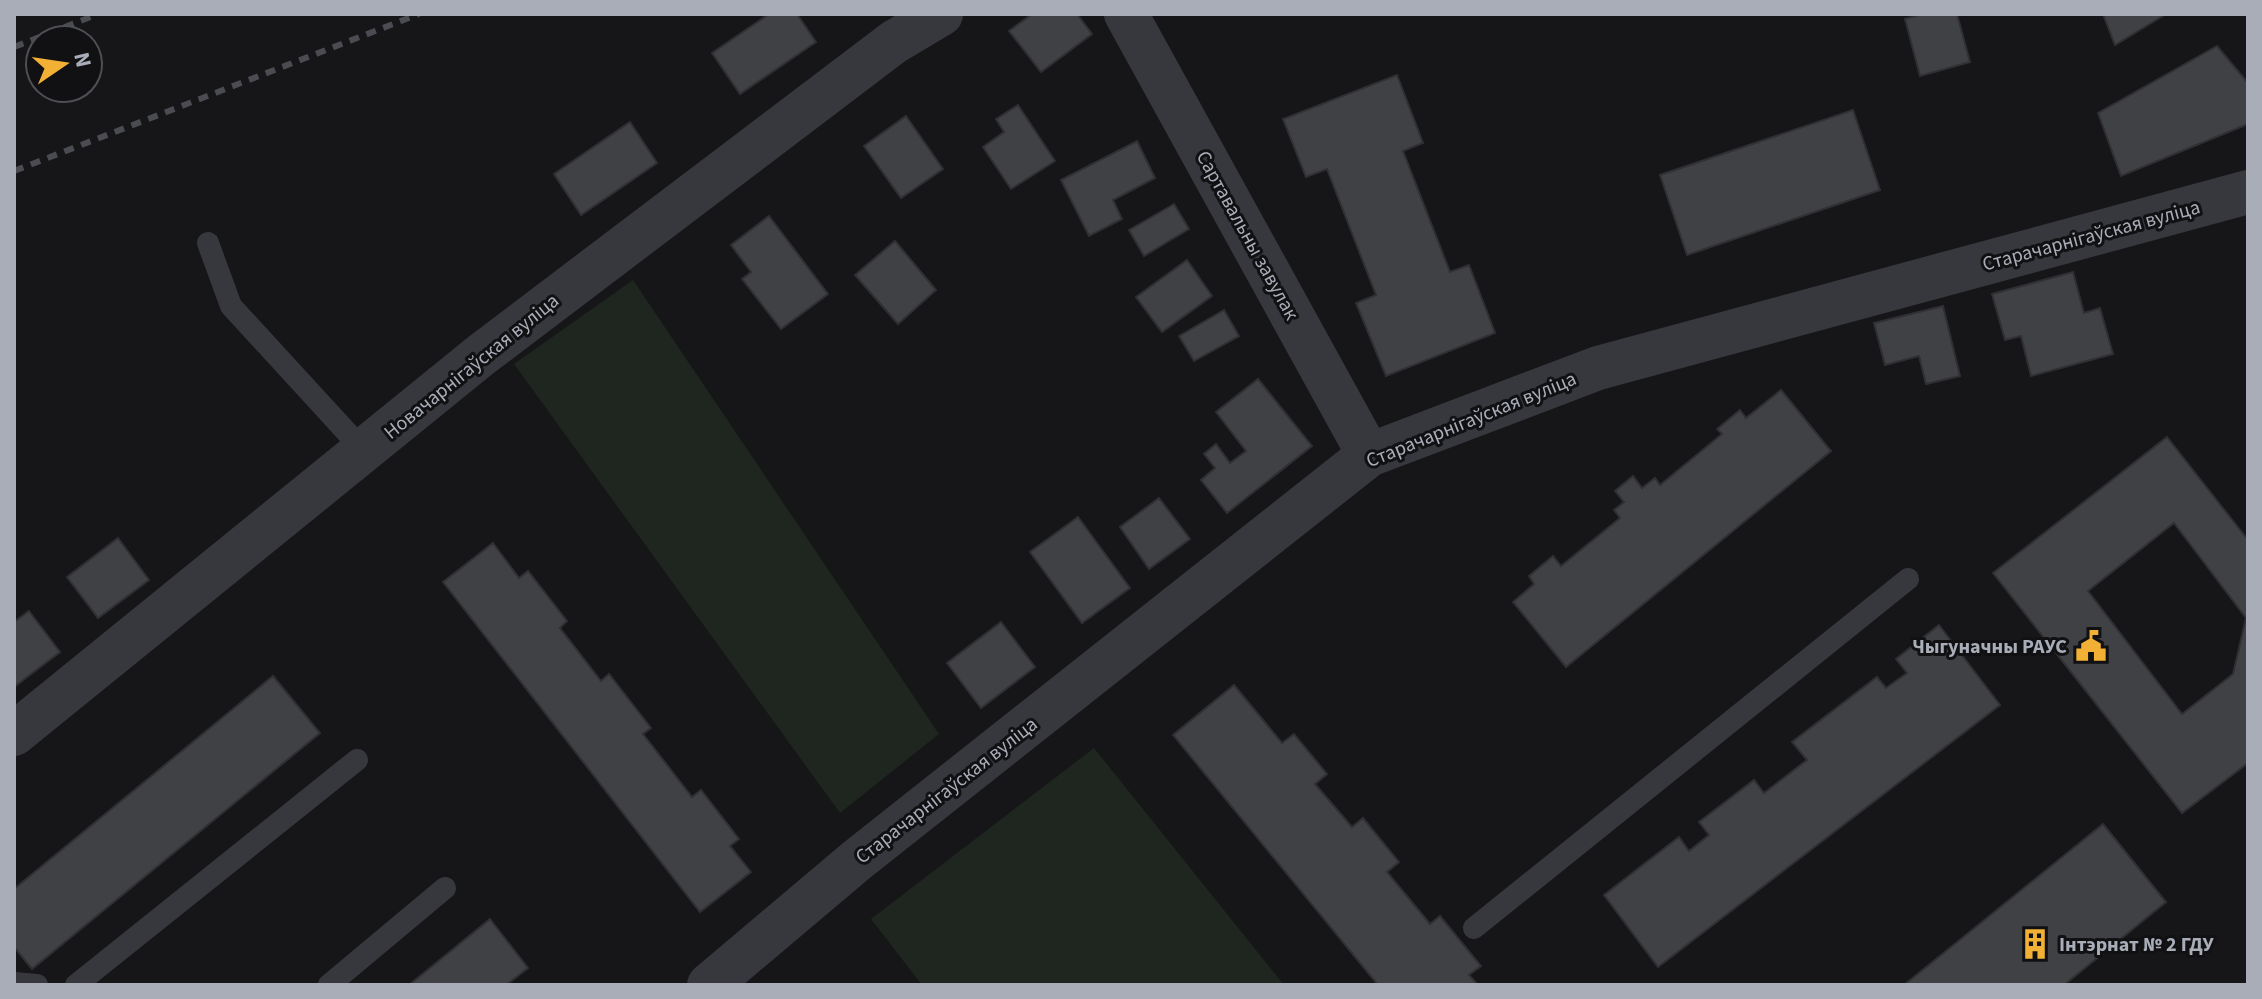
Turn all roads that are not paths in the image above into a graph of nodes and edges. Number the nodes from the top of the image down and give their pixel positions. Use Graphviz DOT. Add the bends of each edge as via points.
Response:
graph roads {
  1 [pos="941,14"];
  2 [pos="1126,14"];
  3 [pos="2248,192"];
  4 [pos="208,243"];
  5 [pos="365,452"];
  6 [pos="1369,455"];
  7 [pos="1908,579"];
  8 [pos="14,734"];
  9 [pos="357,760"];
  10 [pos="445,888"];
  11 [pos="1474,928"];
  12 [pos="14,983"];
  13 [pos="37,985"];
  14 [pos="76,985"];
  15 [pos="329,985"];
  16 [pos="709,985"];
  1 -- 5 [label="street, Новачарнігаўская вуліца" via="894,42 481,355"];
  2 -- 6 [label="street, Сартавальны завулак"];
  3 -- 6 [label="street, Старачарнігаўская вуліца" via="1598,368"];
  4 -- 5 [label="lane" via="231,306"];
  5 -- 8 [label="street, Новачарнігаўская вуліца"];
  6 -- 16 [label="street, Старачарнігаўская вуліца" via="857,860"];
  7 -- 11 [label="lane"];
  9 -- 14 [label="lane"];
  10 -- 15 [label="lane"];
  12 -- 13 [label="lane"];
}
